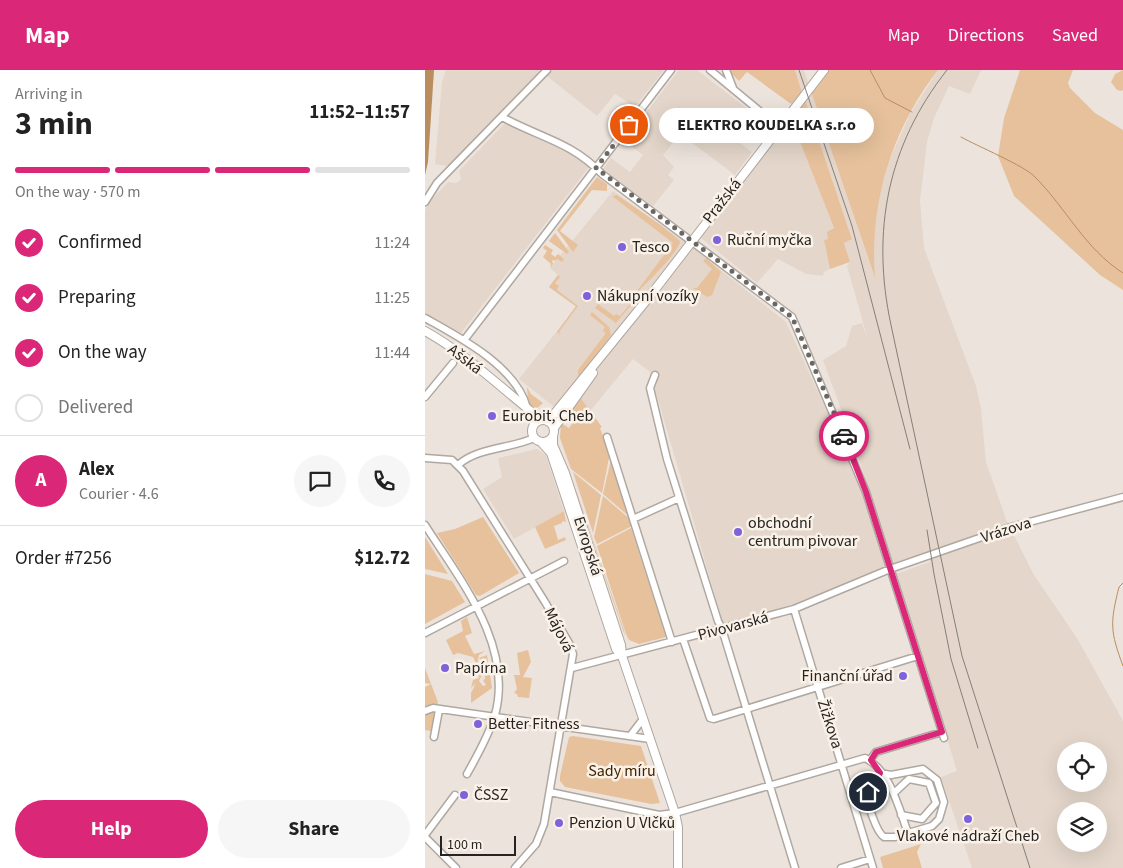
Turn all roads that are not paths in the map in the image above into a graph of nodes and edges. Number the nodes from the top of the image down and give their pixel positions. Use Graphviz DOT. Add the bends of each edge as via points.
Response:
graph roads {
  1 [pos="547,70"];
  2 [pos="671,70"];
  3 [pos="710,70"];
  4 [pos="726,70"];
  5 [pos="824,70"];
  6 [pos="733,89"];
  7 [pos="502,118"];
  8 [pos="779,127"];
  9 [pos="596,168"];
  10 [pos="425,202"];
  11 [pos="692,240"];
  12 [pos="425,318"];
  13 [pos="425,331"];
  14 [pos="621,332"];
  15 [pos="465,339"];
  16 [pos="453,363"];
  17 [pos="655,375"];
  18 [pos="502,390"];
  19 [pos="425,397"];
  20 [pos="527,408"];
  21 [pos="544,420"];
  22 [pos="533,425"];
  23 [pos="554,432"];
  24 [pos="607,437"];
  25 [pos="534,438"];
  26 [pos="542,443"];
  27 [pos="425,458"];
  28 [pos="458,465"];
  29 [pos="679,498"];
  30 [pos="1123,498"];
  31 [pos="633,519"];
  32 [pos="425,525"];
  33 [pos="564,561"];
  34 [pos="890,569"];
  35 [pos="530,578"];
  36 [pos="476,606"];
  37 [pos="794,609"];
  38 [pos="723,628"];
  39 [pos="425,633"];
  40 [pos="683,640"];
  41 [pos="672,642"];
  42 [pos="622,656"];
  43 [pos="918,656"];
  44 [pos="572,668"];
  45 [pos="818,688"];
  46 [pos="746,709"];
  47 [pos="439,710"];
  48 [pos="425,711"];
  49 [pos="494,716"];
  50 [pos="643,719"];
  51 [pos="560,727"];
  52 [pos="629,736"];
  53 [pos="434,737"];
  54 [pos="650,738"];
  55 [pos="871,760"];
  56 [pos="843,763"];
  57 [pos="880,773"];
  58 [pos="467,774"];
  59 [pos="769,786"];
  60 [pos="550,792"];
  61 [pos="895,793"];
  62 [pos="455,795"];
  63 [pos="675,813"];
  64 [pos="901,815"];
  65 [pos="908,833"];
  66 [pos="425,836"];
  67 [pos="870,859"];
  68 [pos="456,868"];
  69 [pos="515,868"];
  70 [pos="678,868"];
  71 [pos="795,868"];
  72 [pos="841,868"];
  73 [pos="873,868"];
  1 -- 7 [label="street"];
  2 -- 9 [label="street"];
  3 -- 6 [label="street"];
  4 -- 6 [label="street"];
  5 -- 8 [label="main road, Pražská"];
  6 -- 8 [label="street"];
  7 -- 9 [label="street" via="558,141"];
  7 -- 10 [label="street" via="428,195"];
  8 -- 11 [label="main road, Pražská"];
  9 -- 11 [label="street"];
  9 -- 15 [label="street"];
  11 -- 14 [label="main road, Pražská"];
  11 -- 34 [label="street" via="792,317 866,492"];
  12 -- 15 [label="street"];
  13 -- 18 [label="main road, Ašská" via="460,354"];
  14 -- 21 [label="main road, Pražská" via="555,413"];
  14 -- 23 [label="main road, Pražská"];
  15 -- 20 [label="street" via="505,374"];
  16 -- 19 [label="street"];
  17 -- 29 [label="street" via="651,381 652,396"];
  18 -- 20 [label="main road, Ašská"];
  18 -- 22 [label="main road, Ašská" via="529,416"];
  20 -- 21 [label="main road, Ašská"];
  21 -- 22 [label="main road"];
  21 -- 23 [label="main road"];
  22 -- 25 [label="main road"];
  23 -- 26 [label="main road" via="549,441"];
  23 -- 42 [label="main road, Evropská" via="553,445 565,473"];
  24 -- 31 [label="street"];
  25 -- 26 [label="main road"];
  25 -- 28 [label="street" via="471,456"];
  26 -- 42 [label="main road, Evropská" via="551,453 616,649"];
  27 -- 28 [label="street" via="449,460"];
  28 -- 35 [label="street, Májová"];
  29 -- 31 [label="street"];
  29 -- 38 [label="street"];
  30 -- 34 [label="street, Vrázova" via="1011,527"];
  31 -- 41 [label="street"];
  32 -- 36 [label="street"];
  33 -- 35 [label="street"];
  34 -- 37 [label="street, Pivovarská"];
  34 -- 43 [label="street"];
  35 -- 36 [label="street"];
  35 -- 44 [label="street, Májová" via="569,644"];
  36 -- 39 [label="street"];
  36 -- 49 [label="street" via="498,661 498,700"];
  37 -- 38 [label="street, Pivovarská"];
  37 -- 45 [label="street, Žižkova"];
  38 -- 40 [label="street, Pivovarská"];
  38 -- 46 [label="street"];
  40 -- 41 [label="street, Pivovarská"];
  40 -- 46 [label="street" via="710,718"];
  41 -- 42 [label="street, Pivovarská"];
  42 -- 44 [label="street, Pivovarská"];
  42 -- 50 [label="main road, Evropská"];
  43 -- 45 [label="street"];
  43 -- 55 [label="street" via="943,735 876,752"];
  44 -- 51 [label="street, Májová"];
  45 -- 46 [label="street"];
  45 -- 56 [label="street, Žižkova"];
  46 -- 59 [label="street"];
  47 -- 48 [label="street"];
  47 -- 49 [label="street"];
  47 -- 53 [label="street"];
  49 -- 51 [label="street"];
  49 -- 58 [label="street"];
  50 -- 52 [label="street"];
  50 -- 54 [label="main road, Evropská"];
  51 -- 52 [label="street"];
  51 -- 60 [label="street, Májová"];
  52 -- 54 [label="street"];
  54 -- 63 [label="main road, Evropská"];
  55 -- 56 [label="street" via="860,758"];
  55 -- 57 [label="street"];
  56 -- 59 [label="street"];
  56 -- 67 [label="street, Žižkova"];
  57 -- 61 [label="street"];
  57 -- 65 [label="street" via="868,795 879,832 890,838"];
  57 -- 65 [label="street" via="891,775 923,769 937,780 944,802 939,819 932,826"];
  59 -- 63 [label="street"];
  59 -- 71 [label="street"];
  60 -- 63 [label="street" via="659,815"];
  60 -- 69 [label="street, Májová" via="544,824 536,844"];
  61 -- 64 [label="street"];
  61 -- 64 [label="street" via="909,779 929,783 936,803 922,819"];
  62 -- 66 [label="street"];
  63 -- 70 [label="main road, Evropská"];
  64 -- 65 [label="street"];
  66 -- 68 [label="street"];
  67 -- 72 [label="street"];
  67 -- 73 [label="street, Žižkova"];
}
